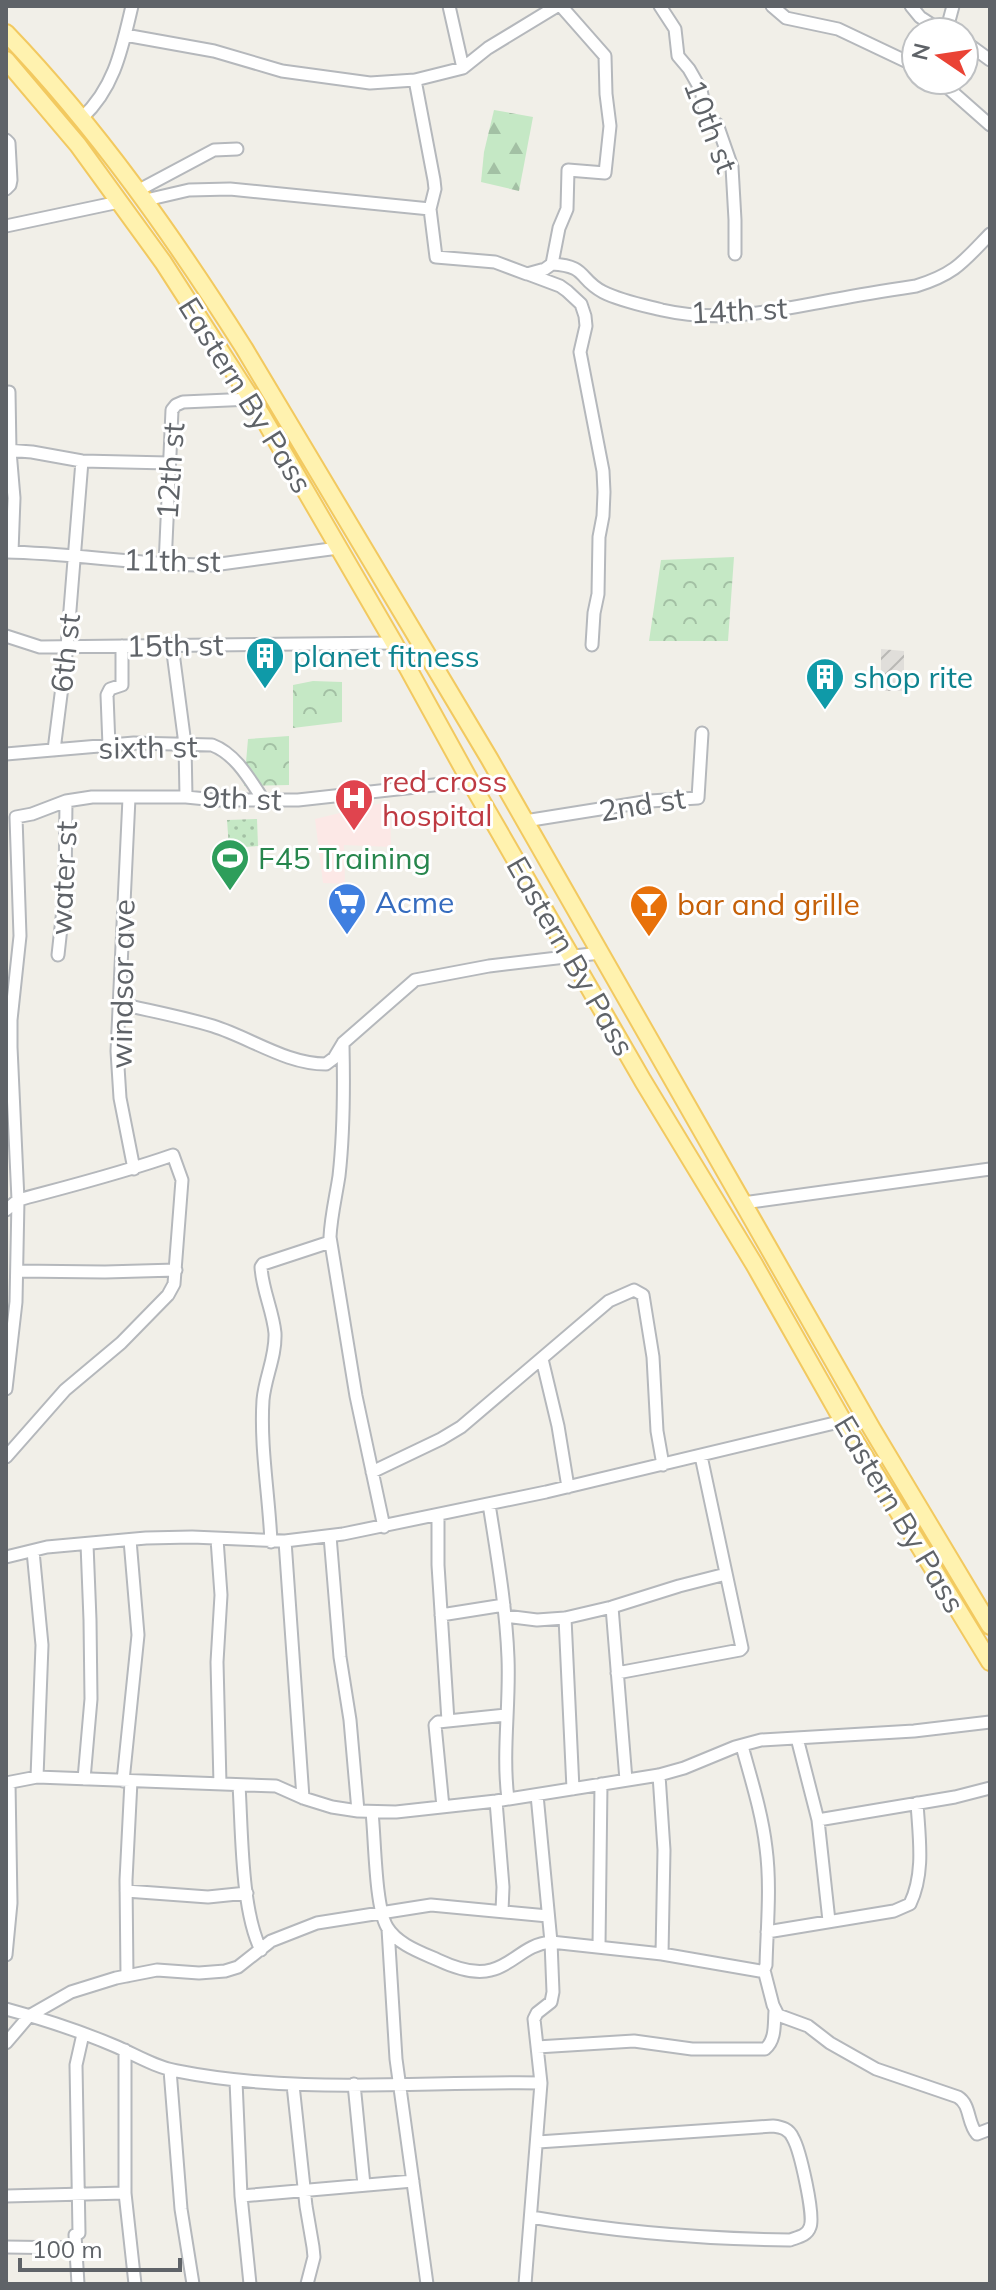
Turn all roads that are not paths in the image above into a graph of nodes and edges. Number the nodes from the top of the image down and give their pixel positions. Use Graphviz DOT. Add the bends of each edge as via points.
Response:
graph roads {
  1 [pos="132,6"];
  2 [pos="449,6"];
  3 [pos="559,6"];
  4 [pos="660,6"];
  5 [pos="772,6"];
  6 [pos="6,33"];
  7 [pos="125,35"];
  8 [pos="900,58"];
  9 [pos="8,63"];
  10 [pos="463,68"];
  11 [pos="415,80"];
  12 [pos="957,96"];
  13 [pos="82,118"];
  14 [pos="990,125"];
  15 [pos="6,140"];
  16 [pos="237,149"];
  17 [pos="6,189"];
  18 [pos="142,195"];
  19 [pos="119,202"];
  20 [pos="430,209"];
  21 [pos="6,226"];
  22 [pos="990,234"];
  23 [pos="735,254"];
  24 [pos="552,264"];
  25 [pos="527,274"];
  26 [pos="9,392"];
  27 [pos="251,399"];
  28 [pos="8,451"];
  29 [pos="82,461"];
  30 [pos="168,463"];
  31 [pos="338,548"];
  32 [pos="9,552"];
  33 [pos="73,555"];
  34 [pos="165,565"];
  35 [pos="6,636"];
  36 [pos="394,643"];
  37 [pos="172,645"];
  38 [pos="592,645"];
  39 [pos="122,646"];
  40 [pos="67,647"];
  41 [pos="702,733"];
  42 [pos="185,744"];
  43 [pos="109,746"];
  44 [pos="54,750"];
  45 [pos="6,754"];
  46 [pos="470,781"];
  47 [pos="186,797"];
  48 [pos="129,798"];
  49 [pos="66,801"];
  50 [pos="264,801"];
  51 [pos="525,821"];
  52 [pos="600,953"];
  53 [pos="58,955"];
  54 [pos="572,956"];
  55 [pos="121,1004"];
  56 [pos="343,1043"];
  57 [pos="9,1047"];
  58 [pos="134,1169"];
  59 [pos="990,1169"];
  60 [pos="18,1200"];
  61 [pos="743,1203"];
  62 [pos="6,1210"];
  63 [pos="330,1242"];
  64 [pos="176,1270"];
  65 [pos="17,1271"];
  66 [pos="542,1359"];
  67 [pos="6,1389"];
  68 [pos="843,1421"];
  69 [pos="701,1456"];
  70 [pos="6,1457"];
  71 [pos="663,1465"];
  72 [pos="372,1472"];
  73 [pos="568,1487"];
  74 [pos="489,1504"];
  75 [pos="438,1516"];
  76 [pos="384,1527"];
  77 [pos="330,1536"];
  78 [pos="217,1539"];
  79 [pos="130,1540"];
  80 [pos="285,1541"];
  81 [pos="271,1542"];
  82 [pos="87,1544"];
  83 [pos="33,1551"];
  84 [pos="6,1557"];
  85 [pos="726,1574"];
  86 [pos="612,1607"];
  87 [pos="505,1610"];
  88 [pos="441,1615"];
  89 [pos="565,1618"];
  90 [pos="990,1626"];
  91 [pos="990,1662"];
  92 [pos="617,1673"];
  93 [pos="506,1715"];
  94 [pos="448,1721"];
  95 [pos="990,1722"];
  96 [pos="797,1738"];
  97 [pos="742,1746"];
  98 [pos="659,1775"];
  99 [pos="37,1777"];
  100 [pos="84,1779"];
  101 [pos="626,1780"];
  102 [pos="127,1781"];
  103 [pos="7,1783"];
  104 [pos="220,1784"];
  105 [pos="601,1784"];
  106 [pos="239,1785"];
  107 [pos="990,1788"];
  108 [pos="573,1789"];
  109 [pos="537,1795"];
  110 [pos="303,1798"];
  111 [pos="502,1800"];
  112 [pos="917,1803"];
  113 [pos="443,1807"];
  114 [pos="358,1811"];
  115 [pos="372,1812"];
  116 [pos="818,1820"];
  117 [pos="126,1891"];
  118 [pos="247,1893"];
  119 [pos="8,1903"];
  120 [pos="502,1911"];
  121 [pos="381,1912"];
  122 [pos="548,1916"];
  123 [pos="829,1921"];
  124 [pos="388,1928"];
  125 [pos="767,1932"];
  126 [pos="551,1942"];
  127 [pos="599,1946"];
  128 [pos="261,1950"];
  129 [pos="662,1954"];
  130 [pos="6,1955"];
  131 [pos="764,1970"];
  132 [pos="127,1976"];
  133 [pos="6,2009"];
  134 [pos="775,2011"];
  135 [pos="29,2016"];
  136 [pos="83,2034"];
  137 [pos="6,2043"];
  138 [pos="537,2047"];
  139 [pos="125,2050"];
  140 [pos="170,2070"];
  141 [pos="236,2081"];
  142 [pos="541,2083"];
  143 [pos="354,2084"];
  144 [pos="399,2084"];
  145 [pos="293,2085"];
  146 [pos="990,2129"];
  147 [pos="538,2142"];
  148 [pos="413,2181"];
  149 [pos="364,2185"];
  150 [pos="304,2189"];
  151 [pos="125,2193"];
  152 [pos="80,2194"];
  153 [pos="6,2196"];
  154 [pos="241,2196"];
  155 [pos="531,2217"];
  156 [pos="6,2247"];
  157 [pos="74,2248"];
  158 [pos="78,2284"];
  159 [pos="135,2284"];
  160 [pos="193,2284"];
  161 [pos="250,2284"];
  162 [pos="307,2284"];
  163 [pos="427,2284"];
  164 [pos="525,2284"];
  1 -- 7 [label="street"];
  2 -- 10 [label="street"];
  3 -- 10 [label="street"];
  3 -- 24 [label="street" via="605,56 610,126 605,173 568,170 567,209"];
  4 -- 23 [label="street, 10th st" via="675,29 678,56 701,90 707,120 717,124 731,162"];
  5 -- 8 [label="street" via="786,18 838,29"];
  6 -- 13 [label="main road, Eastern By Pass"];
  7 -- 11 [label="street" via="214,51 282,71 370,83"];
  7 -- 13 [label="street" via="106,91"];
  9 -- 19 [label="main road, Eastern By Pass"];
  10 -- 11 [label="street"];
  11 -- 20 [label="street" via="434,180"];
  12 -- 14 [label="street"];
  13 -- 18 [label="main road, Eastern By Pass"];
  15 -- 17 [label="street" via="11,180"];
  16 -- 18 [label="street" via="214,150"];
  18 -- 20 [label="street" via="230,189"];
  18 -- 51 [label="main road, Eastern By Pass" via="275,399"];
  19 -- 21 [label="street"];
  19 -- 27 [label="main road, Eastern By Pass"];
  20 -- 25 [label="street" via="436,257 495,262"];
  22 -- 24 [label="street, 14th st" via="955,271 935,280 733,316 692,316 622,299 600,290 578,269"];
  24 -- 25 [label="street"];
  25 -- 38 [label="street" via="567,291 585,316 580,352 604,492"];
  26 -- 28 [label="street"];
  27 -- 30 [label="street, 12th st" via="176,405 170,417"];
  27 -- 31 [label="main road, Eastern By Pass"];
  28 -- 29 [label="street"];
  28 -- 32 [label="street" via="14,498"];
  29 -- 30 [label="street"];
  29 -- 33 [label="street, 6th st"];
  30 -- 34 [label="street, 12th st"];
  31 -- 34 [label="street, 11th st" via="213,565"];
  31 -- 36 [label="main road, Eastern By Pass"];
  32 -- 33 [label="street, 11th st"];
  33 -- 34 [label="street, 11th st"];
  33 -- 40 [label="street, 6th st"];
  35 -- 40 [label="street, 15th st" via="40,647"];
  36 -- 37 [label="street, 15th st"];
  36 -- 46 [label="main road, Eastern By Pass"];
  37 -- 39 [label="street, 15th st"];
  37 -- 42 [label="street"];
  39 -- 40 [label="street, 15th st"];
  39 -- 43 [label="street" via="122,685 107,695"];
  40 -- 44 [label="street, 6th st"];
  41 -- 51 [label="street, 2nd st" via="698,798"];
  42 -- 43 [label="street, sixth st"];
  42 -- 47 [label="street"];
  42 -- 50 [label="street, sixth st" via="224,749"];
  43 -- 44 [label="street, sixth st"];
  44 -- 45 [label="street, sixth st"];
  46 -- 50 [label="street, 9th st"];
  46 -- 54 [label="main road, Eastern By Pass"];
  47 -- 48 [label="street, 9th st"];
  47 -- 50 [label="street, 9th st"];
  48 -- 49 [label="street, 9th st"];
  48 -- 55 [label="street, windsor ave"];
  49 -- 53 [label="street, water st"];
  49 -- 57 [label="street, 9th st" via="16,817 20,936"];
  51 -- 52 [label="main road, Eastern By Pass"];
  52 -- 54 [label="street"];
  52 -- 61 [label="main road, Eastern By Pass"];
  54 -- 56 [label="street" via="415,980"];
  54 -- 68 [label="main road, Eastern By Pass"];
  55 -- 56 [label="street" via="214,1027 313,1064 326,1064"];
  55 -- 58 [label="street, windsor ave" via="120,1098"];
  56 -- 63 [label="street" via="344,1110"];
  57 -- 60 [label="street"];
  58 -- 60 [label="street"];
  58 -- 64 [label="street" via="173,1155 181,1173"];
  59 -- 61 [label="street"];
  60 -- 62 [label="street"];
  60 -- 65 [label="street"];
  61 -- 90 [label="main road, Eastern By Pass"];
  63 -- 72 [label="street"];
  63 -- 81 [label="street" via="261,1267 275,1337 263,1399"];
  64 -- 65 [label="street"];
  64 -- 70 [label="street" via="168,1295 65,1390"];
  65 -- 67 [label="street"];
  66 -- 71 [label="street" via="609,1301 639,1291 653,1357"];
  66 -- 72 [label="street" via="461,1427"];
  66 -- 73 [label="street"];
  68 -- 69 [label="street"];
  68 -- 91 [label="main road, Eastern By Pass"];
  69 -- 71 [label="street"];
  69 -- 85 [label="street"];
  71 -- 73 [label="street"];
  72 -- 76 [label="street"];
  73 -- 74 [label="street"];
  74 -- 75 [label="street"];
  74 -- 87 [label="street"];
  75 -- 76 [label="street"];
  75 -- 88 [label="street"];
  76 -- 77 [label="street"];
  77 -- 80 [label="street"];
  77 -- 114 [label="street"];
  78 -- 79 [label="street"];
  78 -- 81 [label="street"];
  78 -- 104 [label="street"];
  79 -- 82 [label="street"];
  79 -- 102 [label="street" via="138,1635"];
  80 -- 81 [label="street"];
  80 -- 110 [label="street"];
  82 -- 83 [label="street"];
  82 -- 100 [label="street" via="91,1699"];
  83 -- 84 [label="street"];
  83 -- 99 [label="street" via="42,1645"];
  85 -- 86 [label="street"];
  85 -- 92 [label="street" via="741,1650"];
  86 -- 89 [label="street"];
  86 -- 92 [label="street"];
  87 -- 88 [label="street"];
  87 -- 89 [label="street" via="537,1620"];
  87 -- 93 [label="street"];
  88 -- 94 [label="street"];
  89 -- 108 [label="street"];
  92 -- 101 [label="street"];
  93 -- 94 [label="street"];
  93 -- 111 [label="street"];
  94 -- 113 [label="street" via="434,1728"];
  95 -- 96 [label="street"];
  96 -- 97 [label="street"];
  96 -- 116 [label="street"];
  97 -- 98 [label="street"];
  97 -- 125 [label="street" via="766,1850"];
  98 -- 101 [label="street"];
  98 -- 129 [label="street"];
  99 -- 100 [label="street"];
  99 -- 103 [label="street"];
  100 -- 102 [label="street"];
  101 -- 105 [label="street"];
  102 -- 104 [label="street"];
  102 -- 117 [label="street"];
  103 -- 119 [label="street"];
  104 -- 106 [label="street"];
  105 -- 108 [label="street"];
  105 -- 127 [label="street"];
  106 -- 110 [label="street" via="276,1786"];
  106 -- 118 [label="street"];
  107 -- 112 [label="street"];
  108 -- 109 [label="street"];
  109 -- 111 [label="street"];
  109 -- 122 [label="street"];
  110 -- 114 [label="street"];
  111 -- 113 [label="street"];
  111 -- 120 [label="street"];
  112 -- 116 [label="street"];
  112 -- 123 [label="street" via="920,1870 910,1904"];
  113 -- 115 [label="street"];
  114 -- 115 [label="street"];
  115 -- 121 [label="street"];
  116 -- 123 [label="street"];
  117 -- 118 [label="street" via="208,1897"];
  117 -- 132 [label="street"];
  118 -- 128 [label="street" via="251,1927"];
  119 -- 130 [label="street"];
  120 -- 121 [label="street" via="431,1905"];
  120 -- 122 [label="street"];
  121 -- 124 [label="street"];
  121 -- 128 [label="street" via="317,1923"];
  122 -- 126 [label="street"];
  123 -- 125 [label="street"];
  124 -- 126 [label="street" via="418,1951 479,1972 493,1970 538,1943"];
  124 -- 144 [label="street"];
  125 -- 131 [label="street"];
  126 -- 127 [label="street"];
  126 -- 138 [label="street" via="553,1997 534,2019"];
  127 -- 129 [label="street"];
  128 -- 132 [label="street" via="225,1971 157,1970"];
  129 -- 131 [label="street"];
  131 -- 134 [label="street"];
  132 -- 135 [label="street" via="71,1992"];
  133 -- 135 [label="street"];
  134 -- 138 [label="street" via="773,2038 765,2049 692,2049 634,2041"];
  134 -- 146 [label="street" via="876,2069 958,2097 973,2130 977,2134"];
  135 -- 136 [label="street"];
  135 -- 137 [label="street"];
  136 -- 139 [label="street"];
  136 -- 152 [label="street" via="76,2065"];
  138 -- 142 [label="street"];
  139 -- 140 [label="street"];
  139 -- 151 [label="street"];
  140 -- 141 [label="street"];
  140 -- 160 [label="street"];
  141 -- 145 [label="street"];
  141 -- 154 [label="street"];
  142 -- 144 [label="street"];
  142 -- 147 [label="street"];
  143 -- 144 [label="street"];
  143 -- 145 [label="street"];
  143 -- 149 [label="street"];
  144 -- 148 [label="street"];
  145 -- 150 [label="street"];
  147 -- 155 [label="street"];
  147 -- 155 [label="street" via="784,2127 800,2159 812,2219 810,2230 790,2240 676,2236"];
  148 -- 149 [label="street"];
  148 -- 163 [label="street"];
  149 -- 150 [label="street"];
  150 -- 154 [label="street"];
  150 -- 162 [label="street" via="314,2257"];
  151 -- 152 [label="street"];
  151 -- 159 [label="street"];
  152 -- 153 [label="street"];
  152 -- 157 [label="street"];
  154 -- 161 [label="street"];
  155 -- 164 [label="street"];
  156 -- 157 [label="street"];
  157 -- 158 [label="street"];
}
